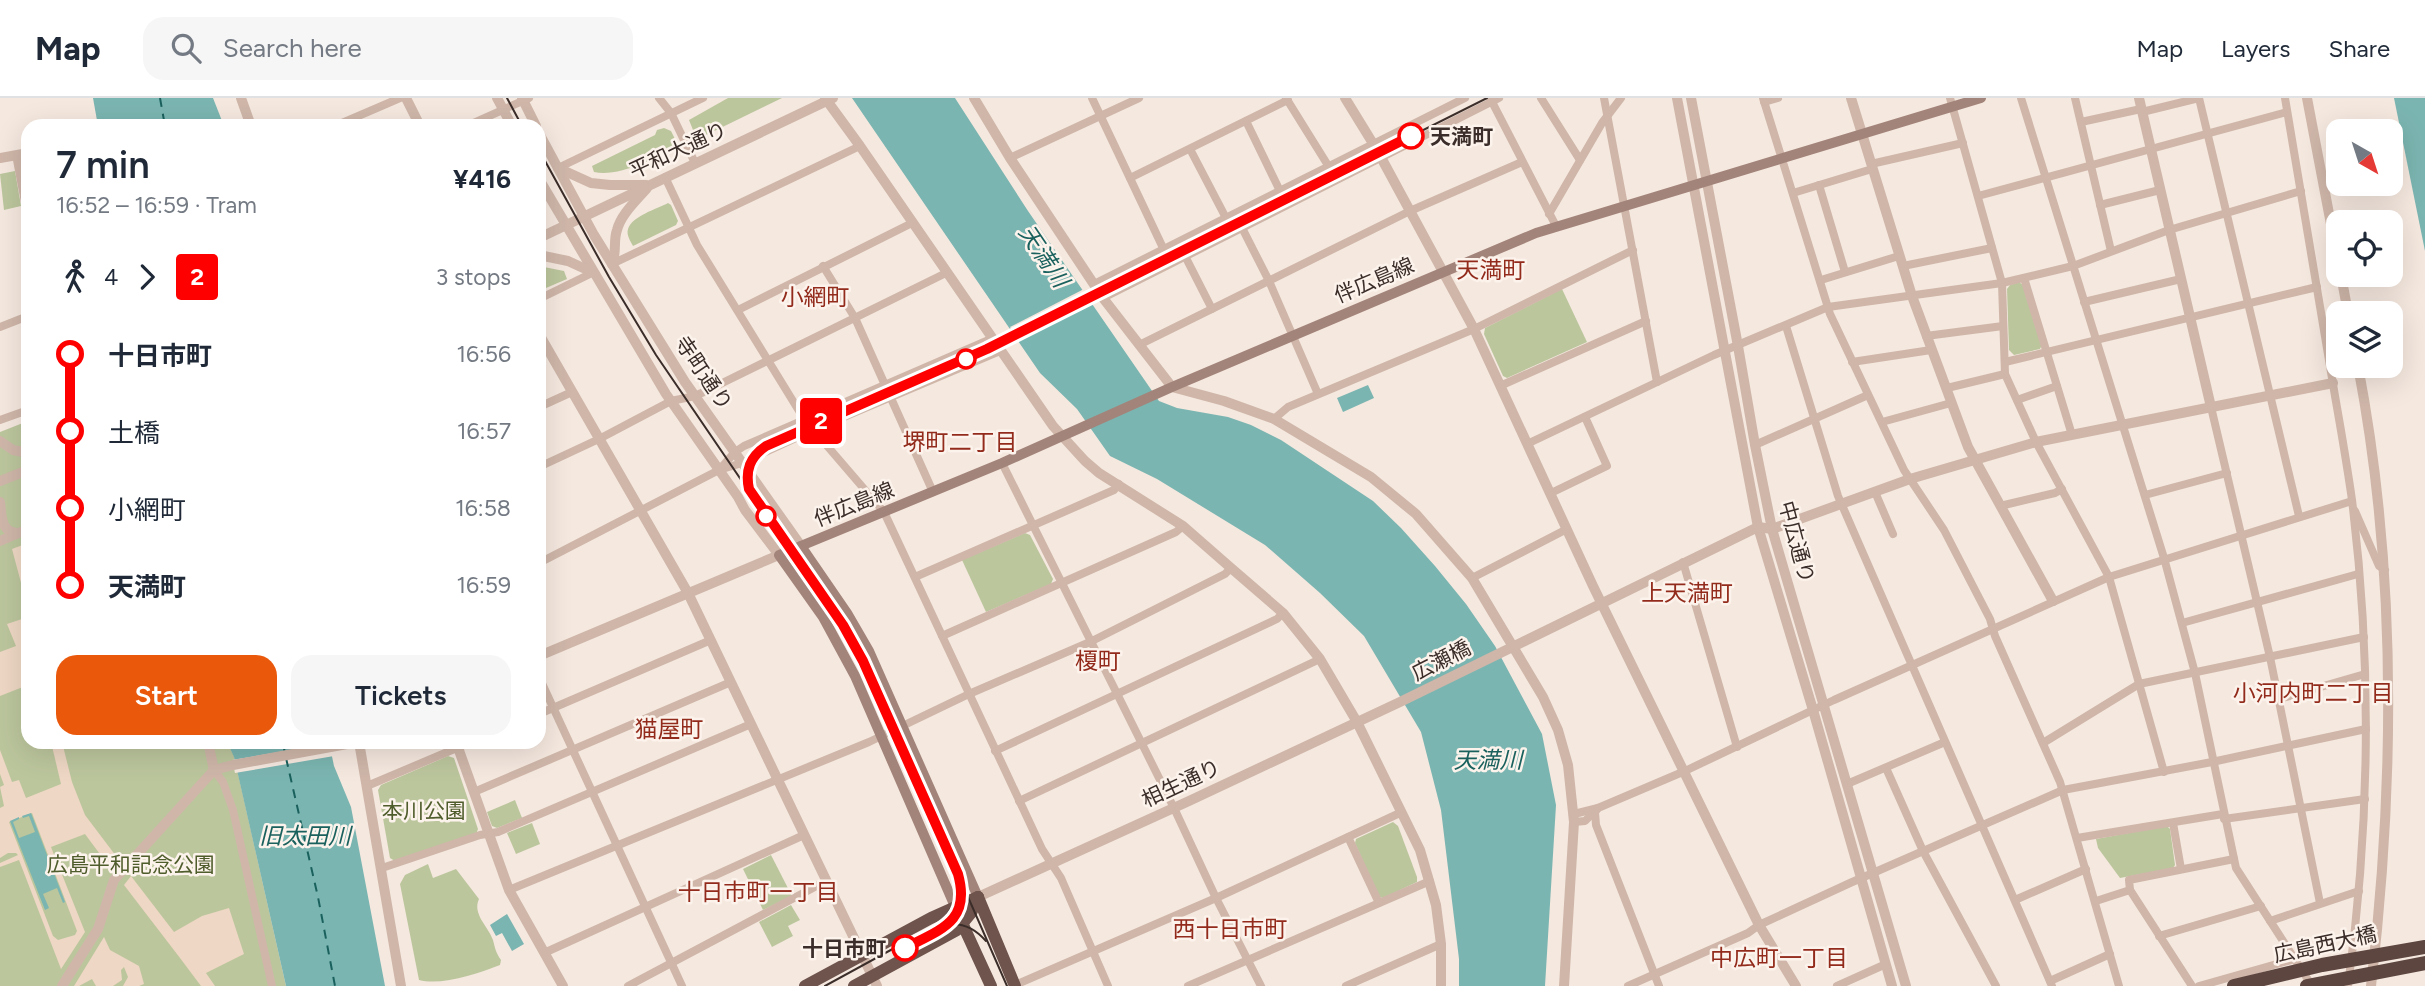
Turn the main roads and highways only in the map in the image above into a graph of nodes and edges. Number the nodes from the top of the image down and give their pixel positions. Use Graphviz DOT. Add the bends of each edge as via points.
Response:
graph roads {
  1 [pos="1981,98"];
  2 [pos="1951,103"];
  3 [pos="801,546"];
  4 [pos="978,897"];
  5 [pos="956,906"];
  6 [pos="963,925"];
  7 [pos="2425,947"];
  8 [pos="2425,963"];
  9 [pos="875,981"];
  10 [pos="2230,983"];
  11 [pos="805,986"];
  12 [pos="854,986"];
  13 [pos="991,986"];
  14 [pos="1015,986"];
  15 [pos="2310,986"];
  1 -- 2 [label="main road, 伴広島線"];
  2 -- 3 [label="main road, 伴広島線" via="1862,135 1556,226"];
  3 -- 4 [label="main road, 伴広島線" via="869,651"];
  3 -- 5 [label="main road, 伴広島線" via="779,555 840,646"];
  4 -- 5 [label="highway, 相生通り"];
  4 -- 6 [label="highway"];
  4 -- 14 [label="highway"];
  5 -- 6 [label="main road"];
  5 -- 11 [label="highway, 相生通り"];
  6 -- 9 [label="highway"];
  6 -- 13 [label="highway"];
  7 -- 10 [label="highway, 広島西大橋, bridge"];
  8 -- 15 [label="highway, 広島西大橋, bridge"];
  9 -- 12 [label="highway"];
}
